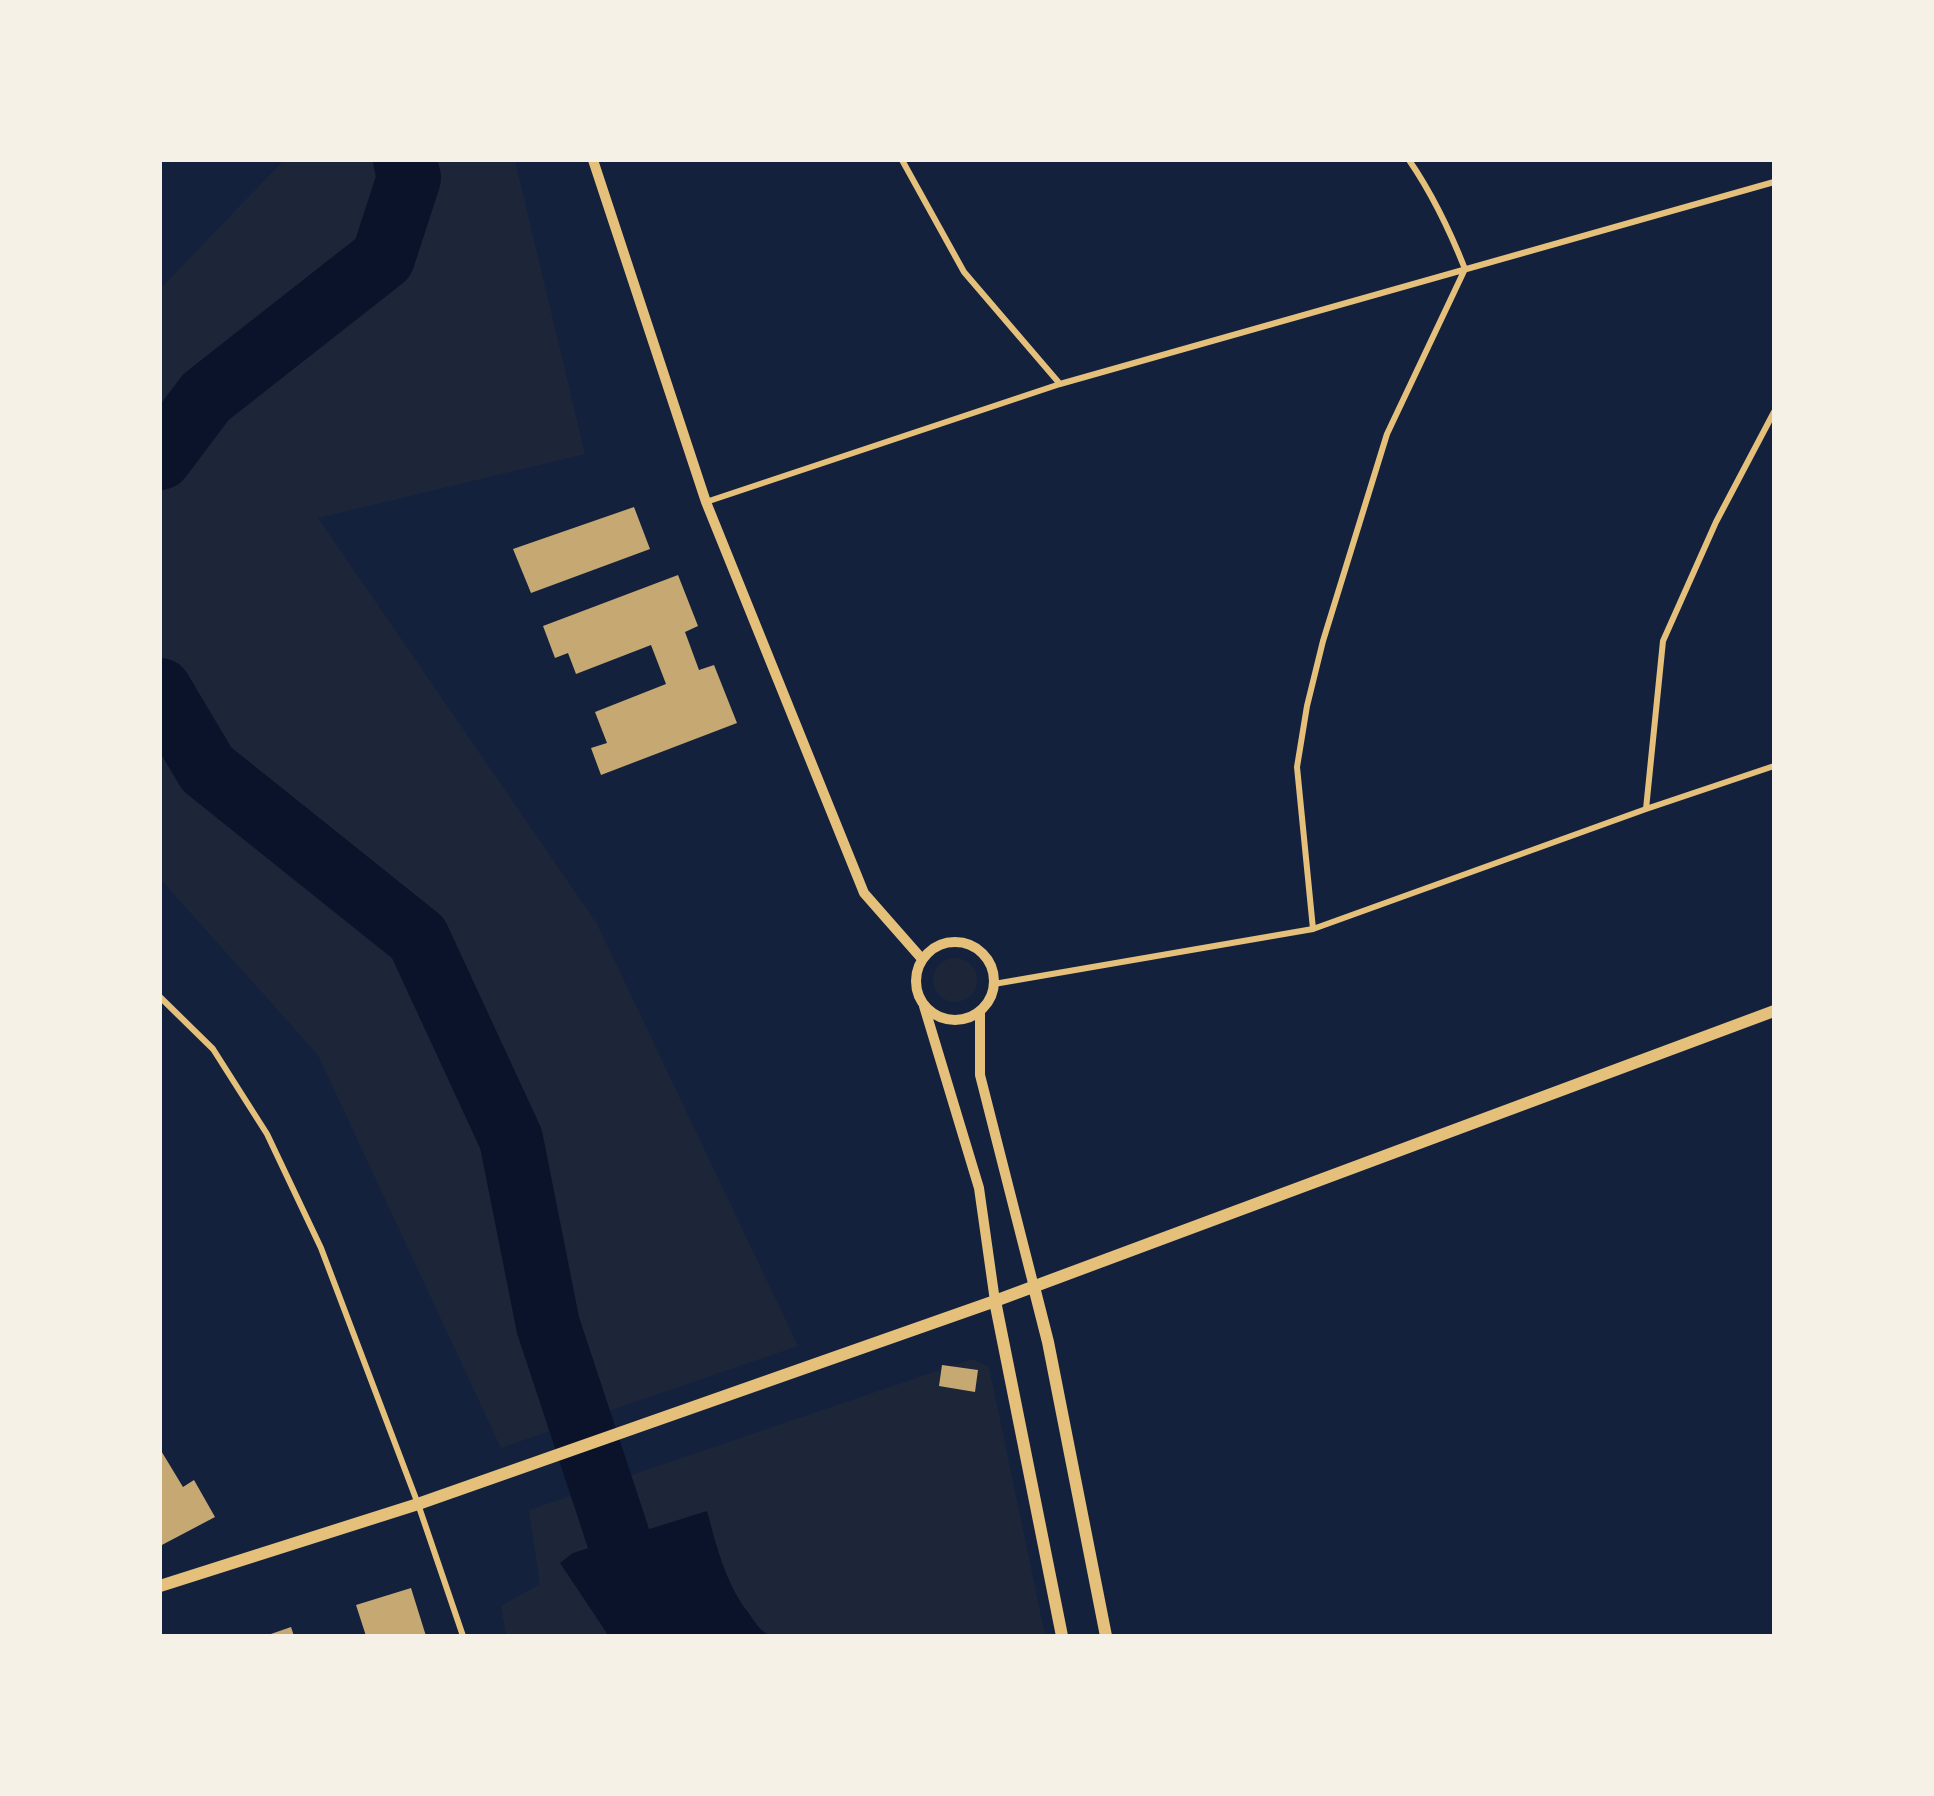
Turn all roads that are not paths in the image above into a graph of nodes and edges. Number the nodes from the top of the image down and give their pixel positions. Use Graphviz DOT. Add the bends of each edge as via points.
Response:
graph roads {
  1 [pos="593,160"];
  2 [pos="902,160"];
  3 [pos="1409,160"];
  4 [pos="1773,182"];
  5 [pos="1465,269"];
  6 [pos="1060,384"];
  7 [pos="1773,412"];
  8 [pos="706,502"];
  9 [pos="1773,766"];
  10 [pos="1646,809"];
  11 [pos="1312,929"];
  12 [pos="922,959"];
  13 [pos="994,984"];
  14 [pos="160,997"];
  15 [pos="924,1006"];
  16 [pos="1773,1011"];
  17 [pos="980,1012"];
  18 [pos="1034,1287"];
  19 [pos="995,1301"];
  20 [pos="418,1504"];
  21 [pos="160,1586"];
  22 [pos="463,1635"];
  23 [pos="1062,1635"];
  24 [pos="1107,1635"];
  1 -- 8 [label="street"];
  2 -- 6 [label="street" via="964,272"];
  3 -- 5 [label="street" via="1450,230"];
  4 -- 5 [label="street"];
  5 -- 6 [label="street"];
  5 -- 11 [label="street" via="1387,434 1307,706 1297,767"];
  6 -- 8 [label="street"];
  7 -- 10 [label="street" via="1716,522 1663,642"];
  8 -- 12 [label="street" via="864,893"];
  9 -- 10 [label="street"];
  10 -- 11 [label="street"];
  11 -- 13 [label="street"];
  12 -- 13 [label="street" via="944,943 971,945 991,963"];
  12 -- 15 [label="street" via="915,983"];
  13 -- 17 [label="street" via="988,1003"];
  14 -- 20 [label="street" via="213,1048 267,1134 321,1248"];
  15 -- 17 [label="street" via="944,1019 969,1018"];
  15 -- 19 [label="street" via="978,1188"];
  16 -- 18 [label="main road"];
  17 -- 18 [label="street" via="980,1076"];
  18 -- 19 [label="main road"];
  18 -- 24 [label="main road"];
  19 -- 20 [label="main road"];
  19 -- 23 [label="main road"];
  20 -- 21 [label="main road"];
  20 -- 22 [label="street"];
}
